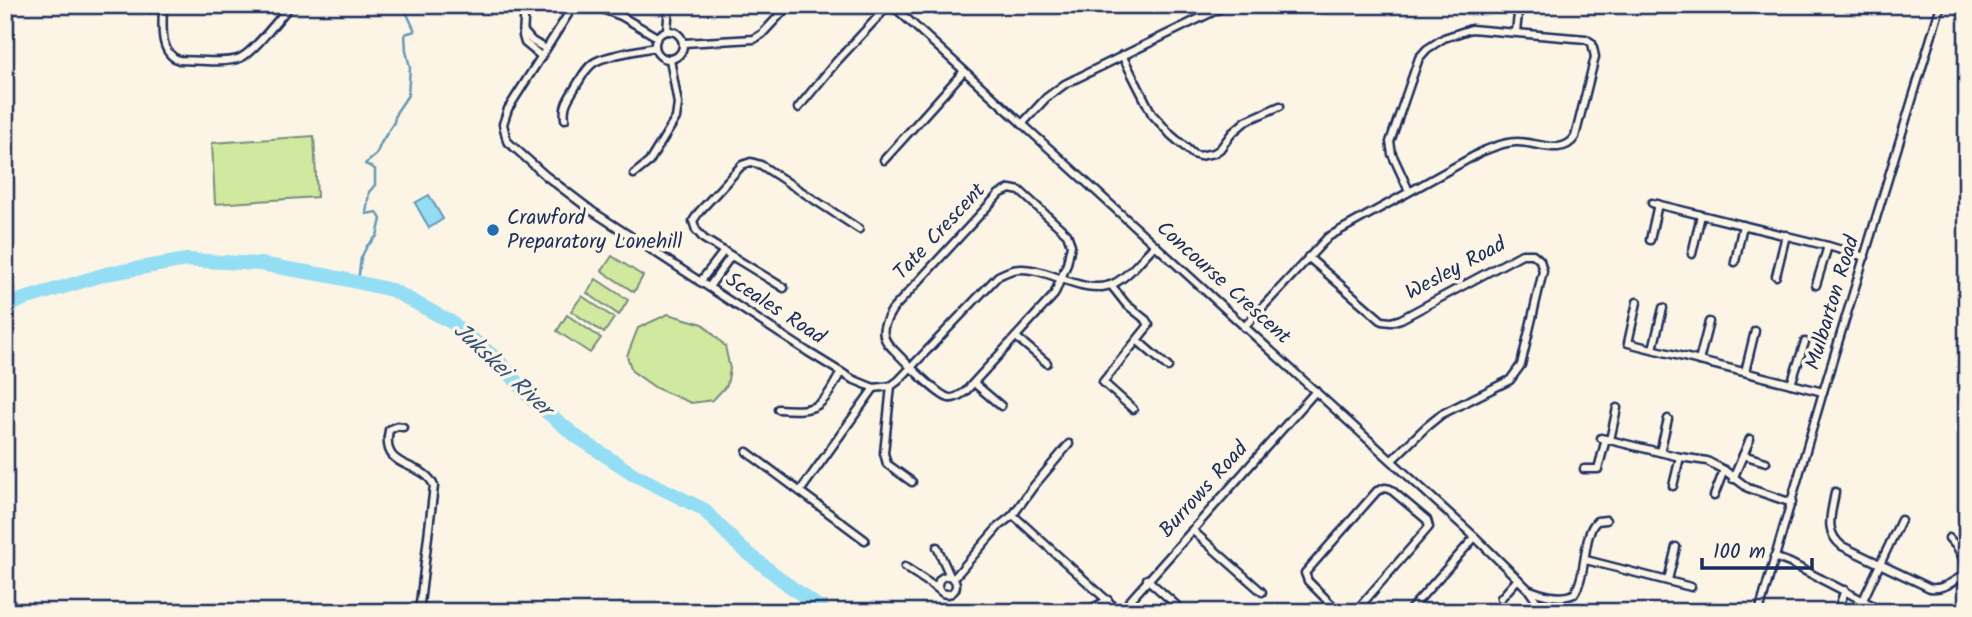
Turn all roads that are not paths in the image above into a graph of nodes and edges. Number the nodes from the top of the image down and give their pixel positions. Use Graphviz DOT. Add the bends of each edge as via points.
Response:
graph roads {
  1 [pos="163,5"];
  2 [pos="290,5"];
  3 [pos="525,5"];
  4 [pos="573,5"];
  5 [pos="592,5"];
  6 [pos="612,5"];
  7 [pos="669,5"];
  8 [pos="789,5"];
  9 [pos="890,5"];
  10 [pos="1519,5"];
  11 [pos="1941,5"];
  12 [pos="1223,6"];
  13 [pos="621,16"];
  14 [pos="667,31"];
  15 [pos="524,32"];
  16 [pos="1516,32"];
  17 [pos="657,37"];
  18 [pos="684,43"];
  19 [pos="655,47"];
  20 [pos="546,49"];
  21 [pos="1122,55"];
  22 [pos="541,56"];
  23 [pos="670,59"];
  24 [pos="964,71"];
  25 [pos="1280,106"];
  26 [pos="798,108"];
  27 [pos="565,119"];
  28 [pos="1022,124"];
  29 [pos="884,160"];
  30 [pos="634,174"];
  31 [pos="1409,191"];
  32 [pos="1701,215"];
  33 [pos="1743,225"];
  34 [pos="859,229"];
  35 [pos="1786,235"];
  36 [pos="1650,240"];
  37 [pos="1155,245"];
  38 [pos="1828,246"];
  39 [pos="724,251"];
  40 [pos="1692,254"];
  41 [pos="731,256"];
  42 [pos="1308,257"];
  43 [pos="1865,257"];
  44 [pos="1735,262"];
  45 [pos="1776,276"];
  46 [pos="1060,278"];
  47 [pos="700,282"];
  48 [pos="1111,285"];
  49 [pos="1816,285"];
  50 [pos="709,287"];
  51 [pos="783,288"];
  52 [pos="1637,302"];
  53 [pos="1663,308"];
  54 [pos="1709,323"];
  55 [pos="1244,327"];
  56 [pos="1755,331"];
  57 [pos="1016,337"];
  58 [pos="1138,341"];
  59 [pos="1805,342"];
  60 [pos="1653,349"];
  61 [pos="1699,361"];
  62 [pos="1047,363"];
  63 [pos="911,366"];
  64 [pos="1168,367"];
  65 [pos="841,372"];
  66 [pos="1745,372"];
  67 [pos="974,383"];
  68 [pos="1791,384"];
  69 [pos="891,386"];
  70 [pos="874,388"];
  71 [pos="1316,391"];
  72 [pos="1823,392"];
  73 [pos="1001,406"];
  74 [pos="1133,408"];
  75 [pos="1617,408"];
  76 [pos="778,409"];
  77 [pos="1668,419"];
  78 [pos="403,428"];
  79 [pos="1606,439"];
  80 [pos="1750,439"];
  81 [pos="1069,444"];
  82 [pos="747,452"];
  83 [pos="1660,452"];
  84 [pos="1743,455"];
  85 [pos="1680,457"];
  86 [pos="1392,460"];
  87 [pos="1766,462"];
  88 [pos="1584,469"];
  89 [pos="1724,470"];
  90 [pos="1733,478"];
  91 [pos="912,482"];
  92 [pos="1673,486"];
  93 [pos="801,490"];
  94 [pos="1835,492"];
  95 [pos="1714,496"];
  96 [pos="1792,503"];
  97 [pos="1013,515"];
  98 [pos="1606,520"];
  99 [pos="1901,520"];
  100 [pos="1192,530"];
  101 [pos="1475,537"];
  102 [pos="1950,538"];
  103 [pos="865,540"];
  104 [pos="937,547"];
  105 [pos="1676,547"];
  106 [pos="1774,557"];
  107 [pos="1586,560"];
  108 [pos="1880,564"];
  109 [pos="1967,565"];
  110 [pos="905,567"];
  111 [pos="1967,573"];
  112 [pos="952,577"];
  113 [pos="1147,579"];
  114 [pos="1518,579"];
  115 [pos="1668,580"];
  116 [pos="1691,587"];
  117 [pos="938,589"];
  118 [pos="1528,589"];
  119 [pos="1846,590"];
  120 [pos="1262,592"];
  121 [pos="1501,598"];
  122 [pos="1108,600"];
  123 [pos="1863,600"];
  124 [pos="419,612"];
  125 [pos="1084,612"];
  126 [pos="1120,612"];
  127 [pos="1184,612"];
  128 [pos="1339,612"];
  129 [pos="1355,612"];
  130 [pos="1408,612"];
  131 [pos="1544,612"];
  132 [pos="1759,612"];
  133 [pos="1838,612"];
  134 [pos="1885,612"];
  1 -- 2 [label="street" via="164,46 178,60 237,59 247,54"];
  3 -- 15 [label="street"];
  4 -- 20 [label="street, Sceales Road"];
  5 -- 13 [label="street"];
  6 -- 13 [label="street"];
  7 -- 14 [label="street"];
  8 -- 18 [label="street" via="754,39"];
  9 -- 24 [label="street, Concourse Crescent"];
  9 -- 26 [label="street"];
  10 -- 16 [label="street"];
  11 -- 43 [label="street, Mulbarton Road"];
  12 -- 21 [label="street"];
  13 -- 17 [label="street"];
  14 -- 17 [label="street"];
  14 -- 18 [label="street" via="680,35"];
  15 -- 20 [label="street"];
  15 -- 22 [label="street" via="526,46"];
  16 -- 31 [label="street" via="1461,31 1419,58 1390,142"];
  16 -- 31 [label="street" via="1592,43 1594,65 1571,143 1558,148 1504,143"];
  17 -- 19 [label="street"];
  18 -- 23 [label="street" via="680,54"];
  19 -- 23 [label="street"];
  19 -- 27 [label="street" via="592,64 565,105"];
  20 -- 22 [label="street, Sceales Road"];
  21 -- 25 [label="street" via="1152,114 1199,156 1220,149 1246,121"];
  21 -- 28 [label="street" via="1057,89"];
  22 -- 47 [label="street, Sceales Road" via="505,116 507,141 592,211"];
  23 -- 30 [label="street" via="676,118 649,162"];
  24 -- 28 [label="street, Concourse Crescent"];
  24 -- 29 [label="street"];
  28 -- 37 [label="street, Concourse Crescent"];
  31 -- 42 [label="street" via="1328,237"];
  32 -- 33 [label="street"];
  32 -- 36 [label="street" via="1655,204"];
  32 -- 40 [label="street"];
  33 -- 35 [label="street"];
  33 -- 44 [label="street"];
  34 -- 39 [label="street" via="761,164 751,162 737,170 693,221 700,235"];
  35 -- 38 [label="street"];
  35 -- 45 [label="street"];
  37 -- 48 [label="street"];
  37 -- 55 [label="street, Concourse Crescent"];
  38 -- 43 [label="street"];
  38 -- 49 [label="street"];
  39 -- 41 [label="street"];
  39 -- 47 [label="street"];
  41 -- 50 [label="street"];
  41 -- 51 [label="street"];
  42 -- 55 [label="street"];
  42 -- 86 [label="street, Wesley Road" via="1382,321 1391,322 1522,254 1540,260 1543,271 1517,373 1443,414"];
  43 -- 72 [label="street, Mulbarton Road"];
  46 -- 48 [label="street" via="1096,287"];
  46 -- 57 [label="street" via="1054,295"];
  46 -- 63 [label="street" via="1021,269 998,276"];
  46 -- 63 [label="street, Tate Crescent" via="1070,248 1067,234 1020,191 1004,190 887,319 884,338"];
  47 -- 50 [label="street, Sceales Road"];
  48 -- 58 [label="street" via="1148,323"];
  50 -- 65 [label="street, Sceales Road"];
  52 -- 60 [label="street" via="1628,343"];
  53 -- 60 [label="street"];
  54 -- 61 [label="street"];
  55 -- 71 [label="street, Concourse Crescent"];
  56 -- 66 [label="street"];
  57 -- 62 [label="street"];
  57 -- 67 [label="street"];
  58 -- 64 [label="street"];
  58 -- 74 [label="street" via="1102,382"];
  59 -- 68 [label="street"];
  60 -- 61 [label="street"];
  61 -- 66 [label="street"];
  63 -- 67 [label="street" via="948,398 961,395"];
  63 -- 69 [label="street"];
  65 -- 70 [label="street, Sceales Road"];
  65 -- 76 [label="street" via="825,399 812,408"];
  66 -- 68 [label="street"];
  67 -- 73 [label="street"];
  68 -- 72 [label="street"];
  69 -- 70 [label="street"];
  69 -- 91 [label="street" via="884,453 887,464"];
  70 -- 93 [label="street"];
  71 -- 86 [label="street, Concourse Crescent"];
  71 -- 100 [label="street, Burrows Road"];
  72 -- 96 [label="street, Mulbarton Road"];
  75 -- 79 [label="street"];
  77 -- 83 [label="street"];
  78 -- 124 [label="street" via="389,430 387,449 434,486"];
  79 -- 83 [label="street"];
  79 -- 88 [label="street" via="1598,469"];
  80 -- 84 [label="street"];
  81 -- 97 [label="street"];
  82 -- 93 [label="street"];
  83 -- 85 [label="street"];
  84 -- 87 [label="street"];
  84 -- 90 [label="street"];
  85 -- 89 [label="street" via="1707,461"];
  85 -- 92 [label="street"];
  86 -- 101 [label="street, Concourse Crescent"];
  89 -- 90 [label="street"];
  89 -- 95 [label="street"];
  90 -- 96 [label="street"];
  93 -- 103 [label="street"];
  94 -- 108 [label="street" via="1831,534 1842,546"];
  96 -- 106 [label="street, Mulbarton Road"];
  97 -- 112 [label="street"];
  97 -- 122 [label="street"];
  98 -- 107 [label="street" via="1591,527"];
  99 -- 108 [label="street"];
  100 -- 113 [label="street, Burrows Road"];
  100 -- 120 [label="street"];
  101 -- 114 [label="street, Concourse Crescent"];
  101 -- 130 [label="street"];
  102 -- 109 [label="street"];
  104 -- 112 [label="street"];
  105 -- 115 [label="street"];
  106 -- 119 [label="street"];
  106 -- 132 [label="street, Mulbarton Road"];
  107 -- 115 [label="street"];
  107 -- 118 [label="street" via="1573,595"];
  108 -- 111 [label="street" via="1937,589"];
  108 -- 123 [label="street"];
  110 -- 117 [label="street"];
  112 -- 117 [label="street" via="939,580"];
  112 -- 117 [label="street" via="957,586 953,593"];
  113 -- 126 [label="street, Burrows Road"];
  113 -- 127 [label="street"];
  114 -- 118 [label="street, Concourse Crescent"];
  114 -- 121 [label="street"];
  115 -- 116 [label="street"];
  118 -- 131 [label="street, Concourse Crescent"];
  119 -- 123 [label="street"];
  119 -- 133 [label="street"];
  122 -- 125 [label="street"];
  122 -- 126 [label="street"];
  123 -- 134 [label="street"];
  128 -- 129 [label="street" via="1305,573 1377,491 1390,489 1427,520 1429,527"];
}
